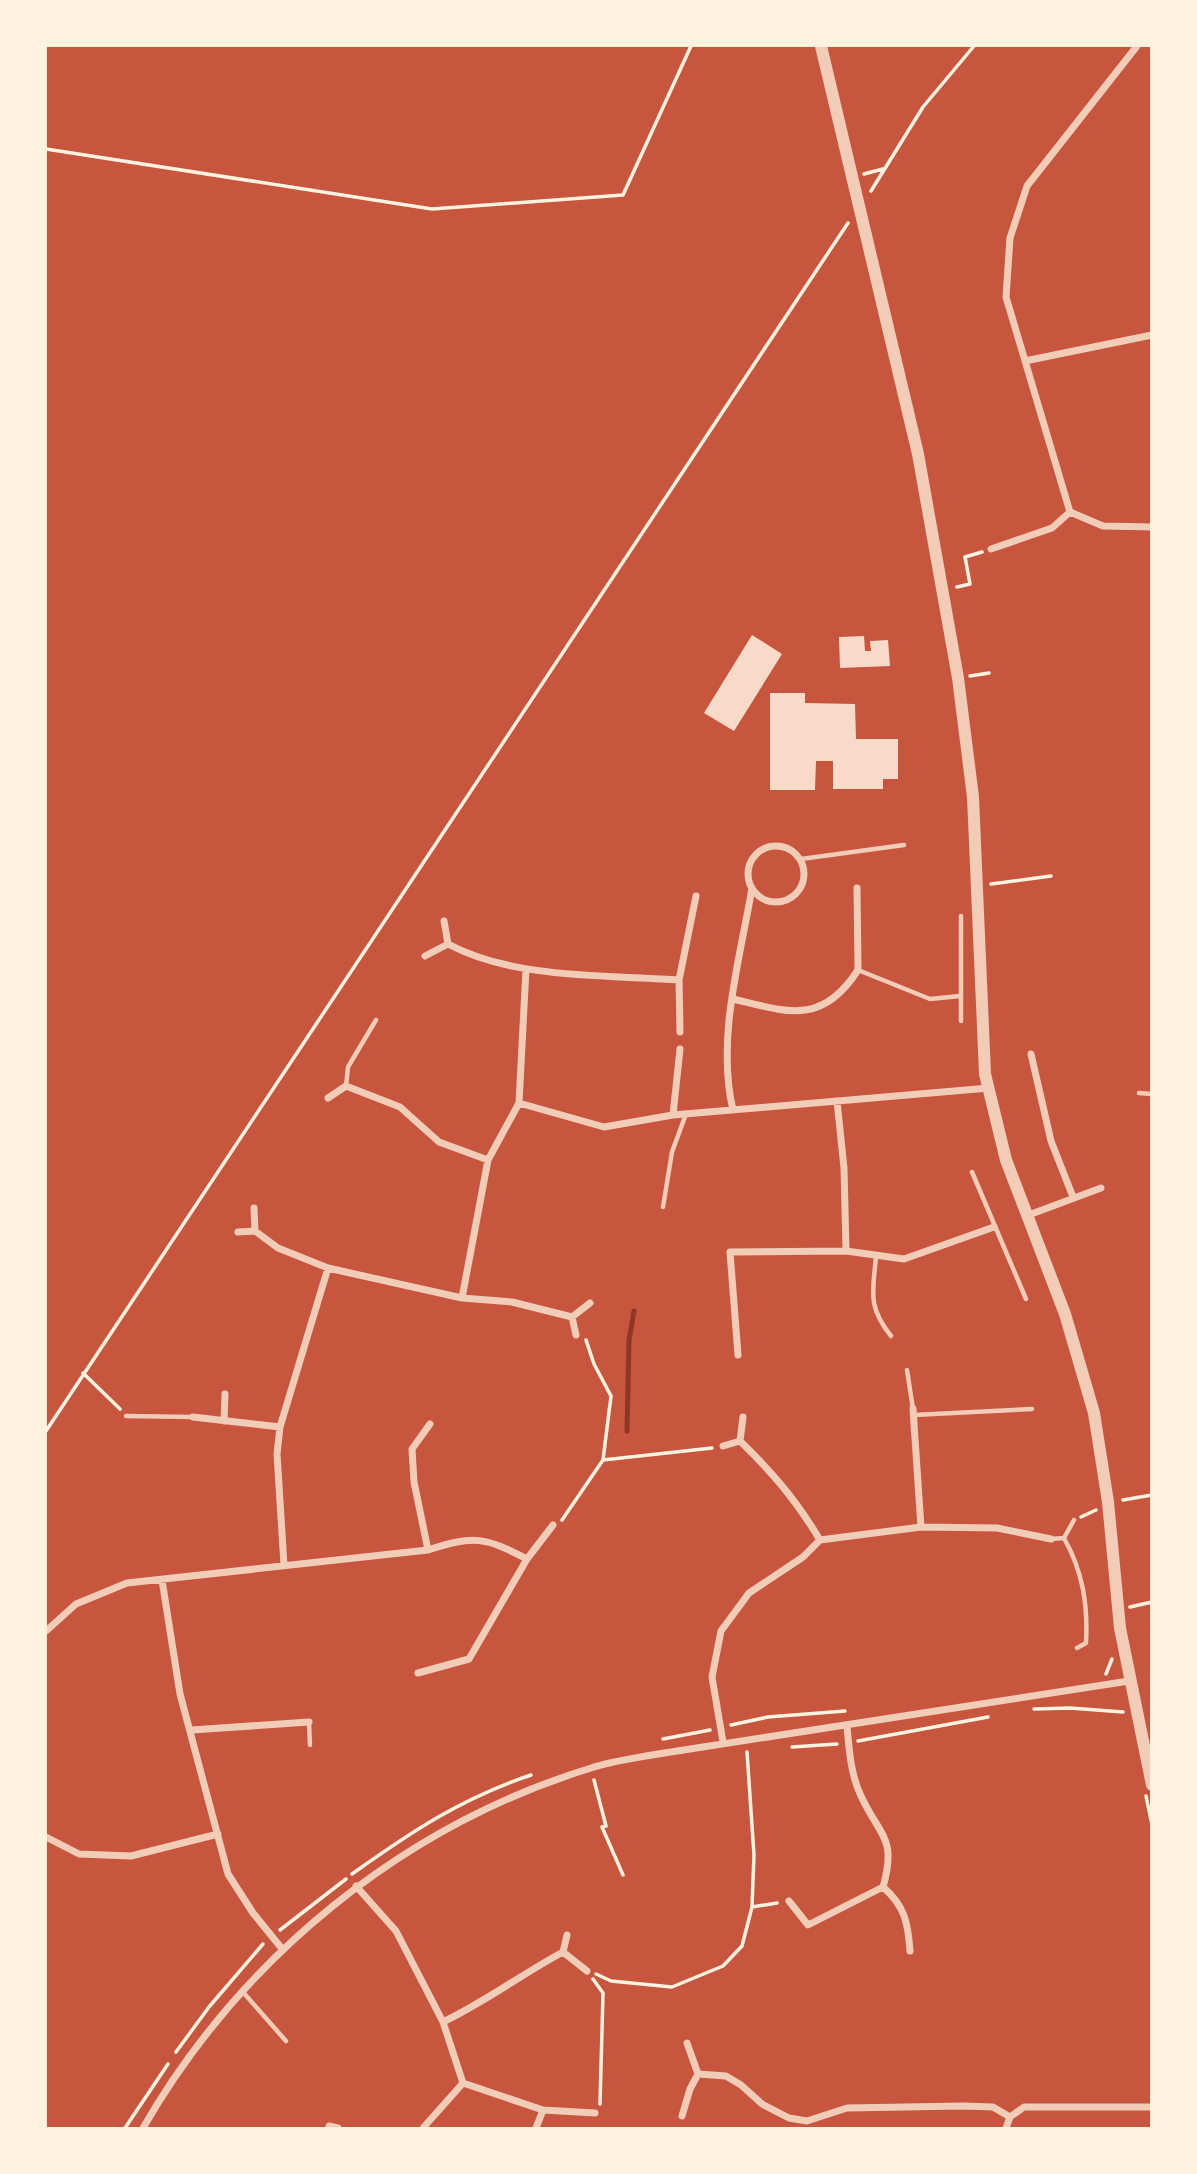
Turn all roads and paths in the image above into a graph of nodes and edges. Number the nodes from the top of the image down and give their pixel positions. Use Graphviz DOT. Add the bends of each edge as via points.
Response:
graph roads {
  1 [pos="691,46"];
  2 [pos="821,46"];
  3 [pos="975,46"];
  4 [pos="1137,46"];
  5 [pos="46,149"];
  6 [pos="886,169"];
  7 [pos="854,176"];
  8 [pos="876,184"];
  9 [pos="845,227"];
  10 [pos="1152,335"];
  11 [pos="1025,361"];
  12 [pos="1070,512"];
  13 [pos="1152,527"];
  14 [pos="991,549"];
  15 [pos="942,591"];
  16 [pos="904,845"];
  17 [pos="801,859"];
  18 [pos="1051,876"];
  19 [pos="978,885"];
  20 [pos="752,888"];
  21 [pos="857,888"];
  22 [pos="696,896"];
  23 [pos="961,916"];
  24 [pos="444,921"];
  25 [pos="448,944"];
  26 [pos="425,956"];
  27 [pos="526,969"];
  28 [pos="858,970"];
  29 [pos="679,980"];
  30 [pos="960,996"];
  31 [pos="733,999"];
  32 [pos="376,1020"];
  33 [pos="961,1021"];
  34 [pos="680,1032"];
  35 [pos="680,1049"];
  36 [pos="1031,1054"];
  37 [pos="346,1086"];
  38 [pos="989,1088"];
  39 [pos="1139,1093"];
  40 [pos="1152,1094"];
  41 [pos="328,1098"];
  42 [pos="837,1101"];
  43 [pos="519,1103"];
  44 [pos="733,1110"];
  45 [pos="687,1114"];
  46 [pos="673,1115"];
  47 [pos="488,1160"];
  48 [pos="972,1172"];
  49 [pos="1101,1188"];
  50 [pos="1073,1197"];
  51 [pos="663,1207"];
  52 [pos="254,1208"];
  53 [pos="1025,1217"];
  54 [pos="994,1227"];
  55 [pos="256,1231"];
  56 [pos="238,1232"];
  57 [pos="846,1251"];
  58 [pos="876,1256"];
  59 [pos="328,1268"];
  60 [pos="461,1298"];
  61 [pos="1026,1299"];
  62 [pos="590,1303"];
  63 [pos="572,1317"];
  64 [pos="576,1335"];
  65 [pos="891,1336"];
  66 [pos="738,1355"];
  67 [pos="907,1370"];
  68 [pos="83,1373"];
  69 [pos="225,1394"];
  70 [pos="1032,1409"];
  71 [pos="913,1412"];
  72 [pos="126,1416"];
  73 [pos="193,1417"];
  74 [pos="743,1417"];
  75 [pos="224,1421"];
  76 [pos="430,1424"];
  77 [pos="280,1427"];
  78 [pos="46,1431"];
  79 [pos="740,1441"];
  80 [pos="723,1446"];
  81 [pos="603,1460"];
  82 [pos="1152,1495"];
  83 [pos="1108,1502"];
  84 [pos="1074,1520"];
  85 [pos="553,1525"];
  86 [pos="921,1527"];
  87 [pos="1064,1538"];
  88 [pos="1051,1539"];
  89 [pos="820,1540"];
  90 [pos="428,1550"];
  91 [pos="527,1559"];
  92 [pos="284,1565"];
  93 [pos="162,1580"];
  94 [pos="1152,1602"];
  95 [pos="1117,1610"];
  96 [pos="46,1631"];
  97 [pos="1121,1633"];
  98 [pos="1077,1648"];
  99 [pos="418,1673"];
  100 [pos="1093,1676"];
  101 [pos="1129,1681"];
  102 [pos="1032,1709"];
  103 [pos="849,1711"];
  104 [pos="993,1716"];
  105 [pos="1125,1721"];
  106 [pos="309,1722"];
  107 [pos="1146,1724"];
  108 [pos="848,1726"];
  109 [pos="721,1727"];
  110 [pos="192,1730"];
  111 [pos="745,1739"];
  112 [pos="654,1741"];
  113 [pos="723,1742"];
  114 [pos="849,1743"];
  115 [pos="310,1745"];
  116 [pos="787,1747"];
  117 [pos="756,1752"];
  118 [pos="747,1754"];
  119 [pos="735,1755"];
  120 [pos="605,1774"];
  121 [pos="533,1775"];
  122 [pos="1149,1789"];
  123 [pos="1152,1825"];
  124 [pos="219,1834"];
  125 [pos="46,1837"];
  126 [pos="623,1875"];
  127 [pos="356,1886"];
  128 [pos="883,1887"];
  129 [pos="789,1901"];
  130 [pos="752,1907"];
  131 [pos="567,1935"];
  132 [pos="272,1937"];
  133 [pos="283,1950"];
  134 [pos="909,1951"];
  135 [pos="563,1952"];
  136 [pos="587,1971"];
  137 [pos="242,1990"];
  138 [pos="443,2022"];
  139 [pos="286,2041"];
  140 [pos="687,2043"];
  141 [pos="698,2074"];
  142 [pos="463,2083"];
  143 [pos="1152,2107"];
  144 [pos="543,2110"];
  145 [pos="595,2113"];
  146 [pos="682,2116"];
  147 [pos="1010,2117"];
  148 [pos="330,2126"];
  149 [pos="125,2129"];
  150 [pos="143,2129"];
  151 [pos="338,2129"];
  152 [pos="423,2129"];
  153 [pos="536,2129"];
  154 [pos="1006,2129"];
  1 -- 5 [label="path" via="623,195 432,209"];
  2 -- 7 [label="street"];
  3 -- 6 [label="path" via="923,107"];
  4 -- 11 [label="street" via="1027,186 1010,238 1006,297"];
  6 -- 7 [label="path"];
  6 -- 8 [label="path"];
  7 -- 15 [label="street" via="918,454"];
  9 -- 68 [label="path"];
  10 -- 11 [label="street"];
  11 -- 12 [label="street"];
  12 -- 13 [label="street" via="1103,526"];
  12 -- 14 [label="street" via="1052,528"];
  14 -- 15 [label="path" via="965,557 970,584"];
  15 -- 19 [label="street" via="971,784"];
  16 -- 17 [label="lane"];
  17 -- 20 [label="street" via="784,846 762,849 749,866"];
  17 -- 20 [label="street" via="804,881 791,898 769,902"];
  18 -- 19 [label="path"];
  19 -- 38 [label="street"];
  20 -- 31 [label="street"];
  21 -- 28 [label="street"];
  22 -- 29 [label="street"];
  23 -- 30 [label="lane"];
  24 -- 25 [label="street"];
  25 -- 26 [label="street"];
  25 -- 27 [label="street" via="471,956"];
  27 -- 29 [label="street"];
  27 -- 43 [label="street"];
  28 -- 30 [label="lane" via="930,999"];
  28 -- 31 [label="street" via="815,1010 790,1013"];
  29 -- 34 [label="street"];
  30 -- 33 [label="lane"];
  31 -- 44 [label="street" via="727,1074"];
  32 -- 37 [label="lane" via="348,1067"];
  35 -- 46 [label="street"];
  36 -- 50 [label="street" via="1051,1141"];
  37 -- 41 [label="street"];
  37 -- 47 [label="street" via="400,1107 439,1142"];
  38 -- 42 [label="street"];
  38 -- 53 [label="street"];
  39 -- 40 [label="lane"];
  42 -- 44 [label="street"];
  42 -- 57 [label="street"];
  43 -- 46 [label="street" via="604,1127"];
  43 -- 47 [label="street"];
  44 -- 45 [label="street"];
  45 -- 46 [label="street"];
  45 -- 51 [label="lane" via="672,1152"];
  47 -- 60 [label="street"];
  48 -- 54 [label="lane"];
  49 -- 50 [label="street"];
  50 -- 53 [label="street"];
  52 -- 55 [label="street"];
  53 -- 83 [label="street" via="1079,1358 1094,1413"];
  54 -- 58 [label="street" via="904,1259"];
  54 -- 61 [label="lane"];
  55 -- 56 [label="street"];
  55 -- 59 [label="street" via="278,1248"];
  57 -- 58 [label="street"];
  57 -- 66 [label="street" via="730,1252"];
  58 -- 65 [label="lane" via="872,1304"];
  59 -- 60 [label="street"];
  59 -- 77 [label="street"];
  60 -- 63 [label="street" via="512,1302"];
  62 -- 63 [label="street"];
  63 -- 64 [label="street"];
  63 -- 81 [label="path" via="586,1337 611,1396"];
  67 -- 71 [label="lane"];
  68 -- 72 [label="path"];
  68 -- 78 [label="path"];
  69 -- 75 [label="street"];
  70 -- 71 [label="lane"];
  71 -- 86 [label="street"];
  72 -- 73 [label="lane"];
  73 -- 75 [label="street"];
  74 -- 79 [label="street"];
  75 -- 77 [label="street"];
  76 -- 90 [label="street" via="412,1449"];
  77 -- 92 [label="street" via="276,1454"];
  79 -- 80 [label="street"];
  79 -- 89 [label="street" via="787,1489"];
  80 -- 81 [label="path"];
  81 -- 85 [label="path" via="560,1522"];
  82 -- 83 [label="path"];
  83 -- 95 [label="street"];
  84 -- 87 [label="lane"];
  85 -- 91 [label="street"];
  86 -- 88 [label="street" via="997,1528"];
  86 -- 89 [label="street"];
  87 -- 88 [label="lane"];
  87 -- 98 [label="lane" via="1077,1561 1085,1592 1086,1643"];
  89 -- 109 [label="street" via="750,1593 721,1631 712,1677"];
  90 -- 91 [label="street" via="460,1539 493,1541"];
  90 -- 92 [label="street"];
  91 -- 99 [label="street" via="469,1659"];
  92 -- 93 [label="street"];
  93 -- 96 [label="street" via="127,1584 76,1604"];
  93 -- 110 [label="street" via="180,1694"];
  94 -- 95 [label="path"];
  95 -- 97 [label="street"];
  97 -- 100 [label="path" via="1106,1674"];
  97 -- 101 [label="street"];
  101 -- 107 [label="street"];
  101 -- 108 [label="street"];
  102 -- 105 [label="path" via="1123,1710"];
  103 -- 109 [label="path" via="768,1717"];
  104 -- 114 [label="path"];
  106 -- 110 [label="street"];
  106 -- 115 [label="lane"];
  107 -- 122 [label="street"];
  108 -- 111 [label="street"];
  108 -- 114 [label="street"];
  109 -- 112 [label="path"];
  109 -- 113 [label="street"];
  110 -- 124 [label="street"];
  111 -- 113 [label="street"];
  111 -- 118 [label="path"];
  113 -- 127 [label="street" via="592,1767 519,1794 444,1829"];
  114 -- 116 [label="path"];
  114 -- 128 [label="street" via="860,1795 887,1841 890,1863"];
  117 -- 118 [label="path"];
  118 -- 119 [label="path"];
  118 -- 130 [label="path" via="754,1855"];
  120 -- 126 [label="path" via="593,1776 603,1827"];
  121 -- 132 [label="path" via="453,1807 406,1834"];
  122 -- 123 [label="path"];
  124 -- 125 [label="street" via="131,1856 79,1854"];
  124 -- 132 [label="street" via="228,1874"];
  127 -- 133 [label="street"];
  127 -- 138 [label="street" via="396,1931"];
  128 -- 129 [label="street" via="808,1925"];
  128 -- 134 [label="street" via="898,1900 907,1920"];
  129 -- 130 [label="path"];
  130 -- 136 [label="path" via="742,1946 723,1966 671,1987 611,1981"];
  131 -- 135 [label="street"];
  132 -- 133 [label="street"];
  132 -- 149 [label="path" via="209,2007"];
  133 -- 137 [label="street"];
  135 -- 136 [label="street"];
  135 -- 138 [label="street"];
  136 -- 145 [label="path" via="603,1993 602,2082"];
  137 -- 139 [label="lane"];
  137 -- 150 [label="street" via="179,2071"];
  138 -- 142 [label="street"];
  140 -- 141 [label="street"];
  141 -- 146 [label="street"];
  141 -- 147 [label="street" via="726,2076 789,2118 807,2120 847,2108 963,2106 993,2107"];
  142 -- 144 [label="street"];
  142 -- 152 [label="street"];
  143 -- 147 [label="street" via="1024,2108"];
  144 -- 145 [label="street"];
  144 -- 153 [label="street"];
  147 -- 154 [label="street"];
  148 -- 151 [label="street"];
}
